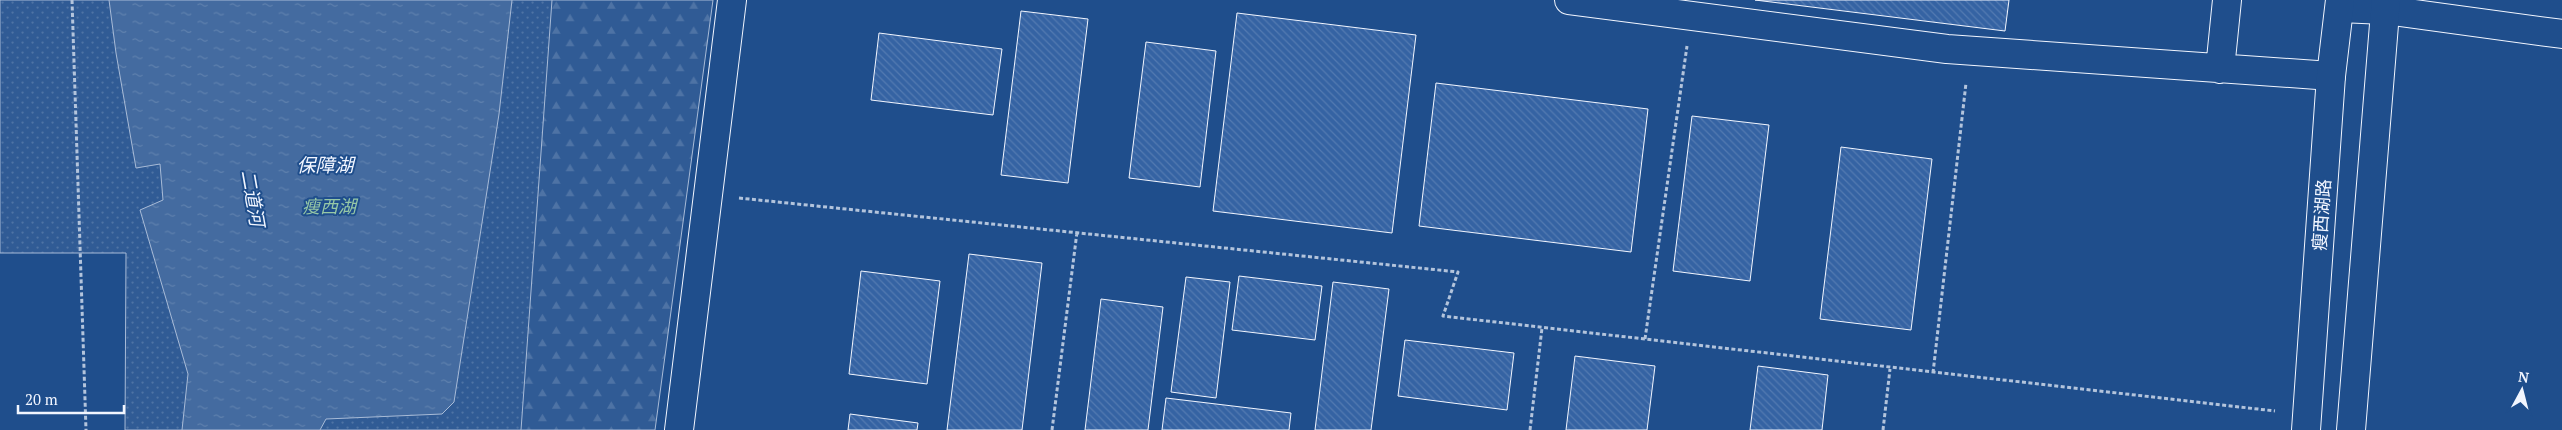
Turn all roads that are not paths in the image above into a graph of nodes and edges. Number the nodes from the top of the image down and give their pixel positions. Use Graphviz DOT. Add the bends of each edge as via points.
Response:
graph roads {
  1 [pos="732,0"];
  2 [pos="1569,0"];
  3 [pos="2227,0"];
  4 [pos="2340,4"];
  5 [pos="2385,5"];
  6 [pos="2562,34"];
  7 [pos="2220,69"];
  8 [pos="2331,76"];
  9 [pos="2307,422"];
  10 [pos="679,430"];
  11 [pos="2351,430"];
  1 -- 10 [label="main road"];
  2 -- 7 [label="main road" via="1969,51"];
  3 -- 7 [label="main road"];
  4 -- 5 [label="main road"];
  4 -- 8 [label="main road, 瘦西湖路"];
  5 -- 6 [label="main road"];
  5 -- 11 [label="main road"];
  7 -- 8 [label="main road"];
  8 -- 9 [label="main road, 瘦西湖路"];
}
